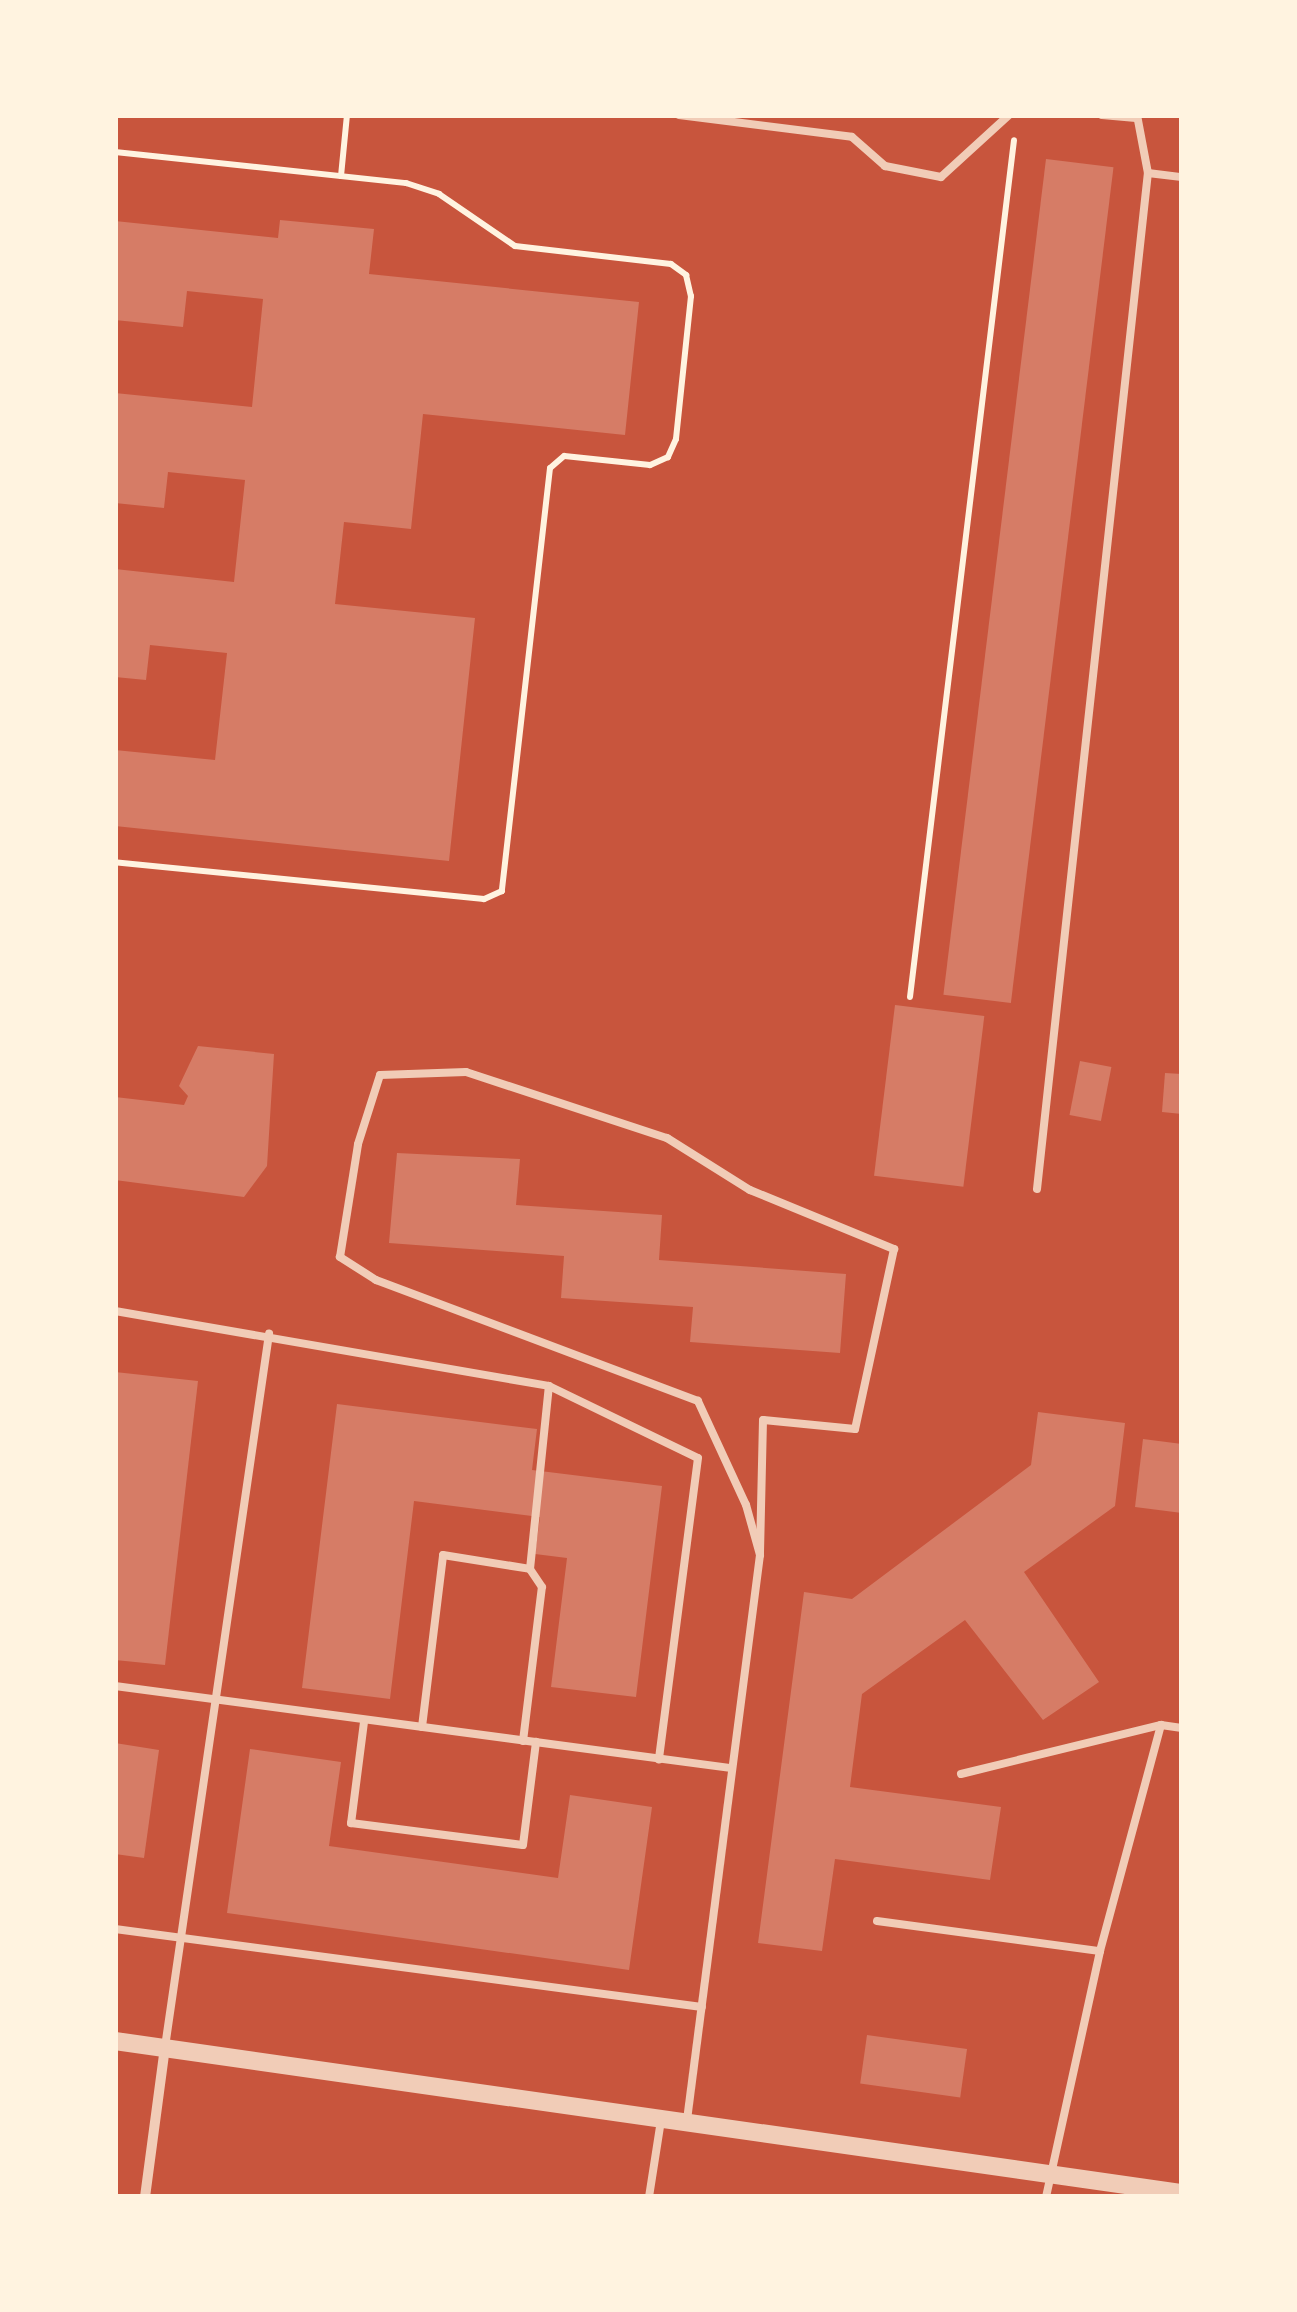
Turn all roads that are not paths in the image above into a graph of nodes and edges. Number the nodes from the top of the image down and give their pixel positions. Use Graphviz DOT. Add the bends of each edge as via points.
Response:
graph roads {
  1 [pos="679,115"];
  2 [pos="1009,115"];
  3 [pos="1102,115"];
  4 [pos="1137,117"];
  5 [pos="1148,173"];
  6 [pos="1182,177"];
  7 [pos="1037,1189"];
  8 [pos="115,1311"];
  9 [pos="269,1334"];
  10 [pos="549,1386"];
  11 [pos="760,1555"];
  12 [pos="530,1569"];
  13 [pos="115,1686"];
  14 [pos="215,1699"];
  15 [pos="364,1722"];
  16 [pos="1161,1726"];
  17 [pos="422,1727"];
  18 [pos="1182,1728"];
  19 [pos="523,1741"];
  20 [pos="536,1742"];
  21 [pos="660,1759"];
  22 [pos="730,1768"];
  23 [pos="960,1774"];
  24 [pos="877,1921"];
  25 [pos="115,1928"];
  26 [pos="178,1936"];
  27 [pos="1100,1951"];
  28 [pos="702,2007"];
  29 [pos="115,2041"];
  30 [pos="164,2048"];
  31 [pos="661,2120"];
  32 [pos="686,2124"];
  33 [pos="1049,2176"];
  34 [pos="1182,2193"];
  35 [pos="145,2197"];
  36 [pos="650,2197"];
  37 [pos="1046,2197"];
  1 -- 2 [label="lane" via="843,134 894,170 942,177"];
  3 -- 4 [label="lane"];
  4 -- 5 [label="lane"];
  5 -- 6 [label="lane"];
  5 -- 7 [label="lane"];
  8 -- 9 [label="lane"];
  9 -- 10 [label="lane"];
  9 -- 14 [label="lane"];
  10 -- 12 [label="lane"];
  10 -- 21 [label="lane" via="698,1458"];
  11 -- 11 [label="lane" via="763,1420 855,1429 894,1249 750,1190 649,1132 466,1072 380,1075 358,1144 340,1258 376,1280 698,1401 746,1505"];
  11 -- 22 [label="lane"];
  12 -- 17 [label="lane" via="443,1555"];
  12 -- 19 [label="lane" via="542,1587"];
  13 -- 14 [label="lane"];
  14 -- 15 [label="lane"];
  14 -- 26 [label="lane"];
  15 -- 17 [label="lane"];
  15 -- 20 [label="lane" via="351,1823 523,1846"];
  16 -- 18 [label="lane"];
  16 -- 23 [label="lane"];
  16 -- 27 [label="lane"];
  17 -- 19 [label="lane"];
  19 -- 20 [label="lane"];
  20 -- 21 [label="lane"];
  21 -- 22 [label="lane"];
  22 -- 28 [label="lane"];
  24 -- 27 [label="lane"];
  25 -- 26 [label="lane"];
  26 -- 28 [label="lane"];
  26 -- 30 [label="lane"];
  27 -- 33 [label="lane"];
  28 -- 32 [label="lane"];
  29 -- 30 [label="street"];
  30 -- 31 [label="street"];
  30 -- 35 [label="street"];
  31 -- 32 [label="street"];
  31 -- 36 [label="lane"];
  32 -- 33 [label="street"];
  33 -- 34 [label="street"];
  33 -- 37 [label="lane"];
}
